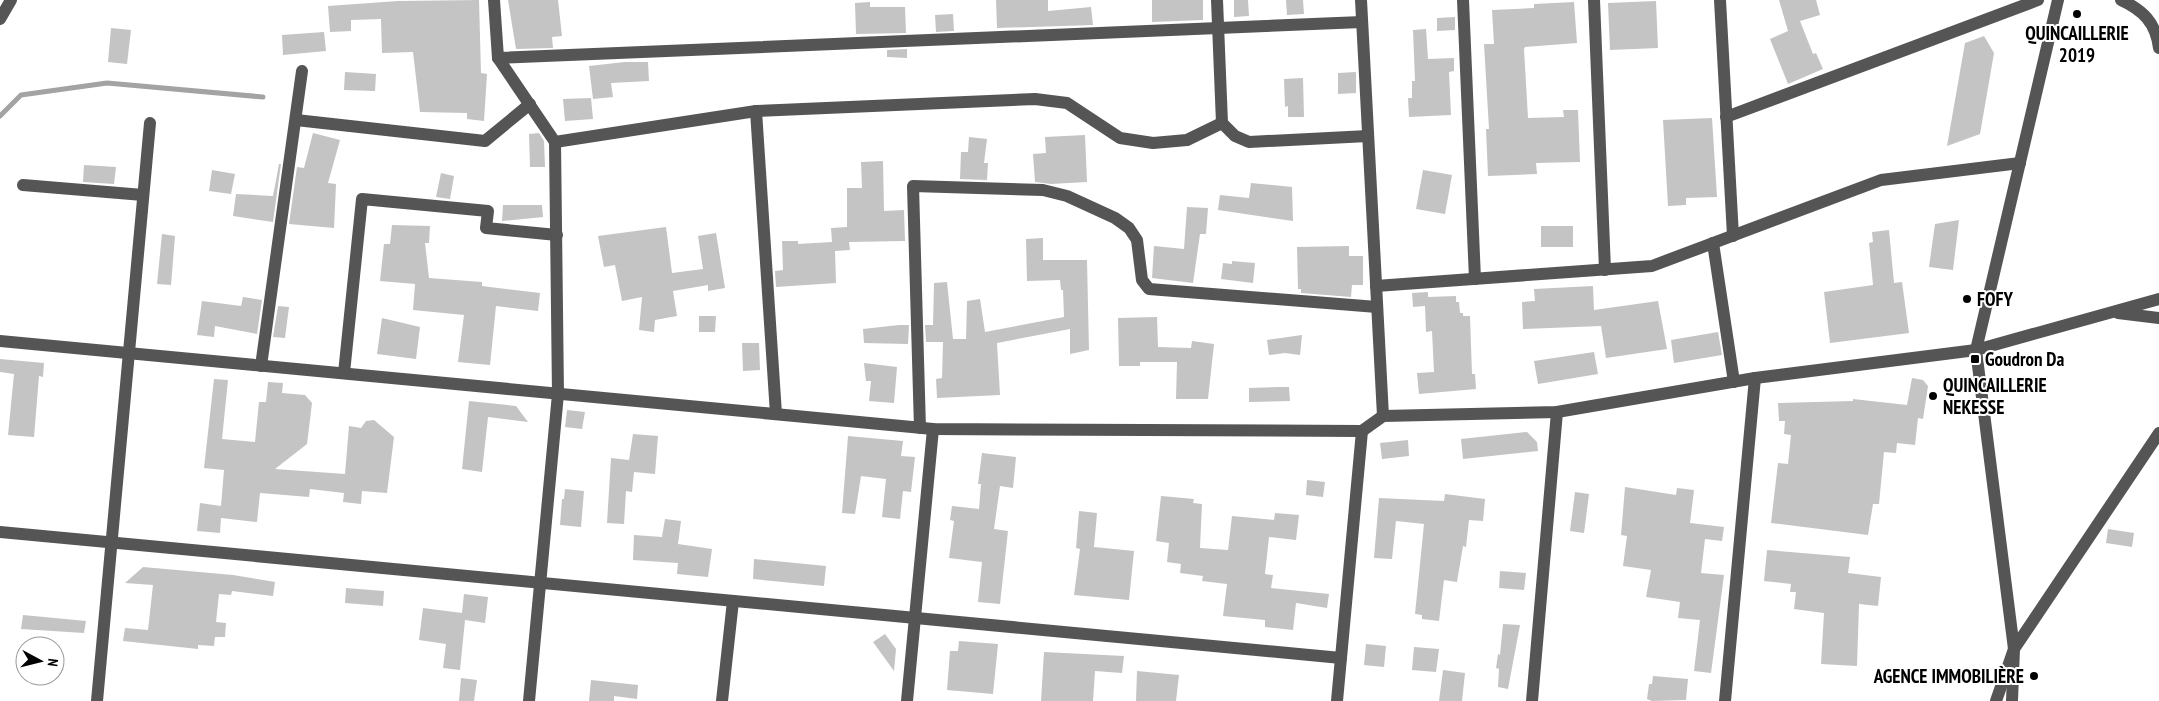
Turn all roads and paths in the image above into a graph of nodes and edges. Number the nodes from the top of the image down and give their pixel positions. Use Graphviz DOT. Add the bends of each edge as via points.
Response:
graph roads {
  1 [pos="11,0"];
  2 [pos="494,0"];
  3 [pos="1217,0"];
  4 [pos="1361,0"];
  5 [pos="1462,0"];
  6 [pos="1594,0"];
  7 [pos="1720,0"];
  8 [pos="2038,0"];
  9 [pos="2058,0"];
  10 [pos="2121,0"];
  11 [pos="0,18"];
  12 [pos="1362,22"];
  13 [pos="1218,28"];
  14 [pos="2159,48"];
  15 [pos="498,58"];
  16 [pos="302,71"];
  17 [pos="530,104"];
  18 [pos="756,111"];
  19 [pos="1726,117"];
  20 [pos="296,120"];
  21 [pos="150,123"];
  22 [pos="1222,123"];
  23 [pos="1368,136"];
  24 [pos="555,142"];
  25 [pos="2020,163"];
  26 [pos="23,185"];
  27 [pos="144,195"];
  28 [pos="556,235"];
  29 [pos="1732,236"];
  30 [pos="1714,243"];
  31 [pos="1605,270"];
  32 [pos="1475,279"];
  33 [pos="1376,286"];
  34 [pos="2159,299"];
  35 [pos="1377,307"];
  36 [pos="2112,312"];
  37 [pos="2159,318"];
  38 [pos="0,341"];
  39 [pos="1976,350"];
  40 [pos="129,353"];
  41 [pos="261,366"];
  42 [pos="344,373"];
  43 [pos="1756,378"];
  44 [pos="1734,382"];
  45 [pos="558,394"];
  46 [pos="1558,412"];
  47 [pos="776,414"];
  48 [pos="1382,416"];
  49 [pos="920,428"];
  50 [pos="933,430"];
  51 [pos="1362,431"];
  52 [pos="2159,433"];
  53 [pos="0,532"];
  54 [pos="112,542"];
  55 [pos="540,582"];
  56 [pos="733,601"];
  57 [pos="914,618"];
  58 [pos="2014,649"];
  59 [pos="1341,658"];
  60 [pos="97,701"];
  61 [pos="528,701"];
  62 [pos="722,701"];
  63 [pos="906,701"];
  64 [pos="1337,701"];
  65 [pos="1532,701"];
  66 [pos="1725,701"];
  67 [pos="1996,701"];
  68 [pos="2012,701"];
  1 -- 11 [label="street"];
  2 -- 15 [label="street"];
  3 -- 13 [label="street"];
  4 -- 12 [label="street"];
  5 -- 32 [label="street"];
  6 -- 31 [label="street"];
  7 -- 19 [label="street"];
  8 -- 19 [label="street"];
  9 -- 25 [label="street"];
  10 -- 14 [label="street" via="2137,8 2152,23"];
  12 -- 13 [label="street"];
  12 -- 23 [label="street"];
  13 -- 15 [label="street"];
  13 -- 22 [label="street"];
  15 -- 17 [label="street"];
  16 -- 20 [label="street"];
  17 -- 20 [label="street" via="485,141"];
  17 -- 24 [label="street"];
  18 -- 22 [label="street" via="1035,99 1067,102 1120,138 1153,143 1187,140"];
  18 -- 24 [label="street"];
  18 -- 47 [label="street"];
  19 -- 29 [label="street"];
  20 -- 41 [label="street"];
  21 -- 27 [label="street"];
  22 -- 23 [label="street" via="1235,136 1249,142"];
  23 -- 33 [label="street"];
  24 -- 28 [label="street"];
  25 -- 29 [label="street" via="1881,180"];
  25 -- 39 [label="street"];
  26 -- 27 [label="street"];
  27 -- 40 [label="street"];
  28 -- 42 [label="street" via="486,228 488,212 362,200"];
  28 -- 45 [label="street"];
  29 -- 30 [label="street"];
  30 -- 31 [label="street" via="1652,266"];
  30 -- 44 [label="street"];
  31 -- 32 [label="street"];
  32 -- 33 [label="street"];
  33 -- 35 [label="street"];
  34 -- 36 [label="street"];
  35 -- 48 [label="street"];
  35 -- 49 [label="street" via="1149,289 1142,280 1137,240 1129,228 1067,196 1043,190 913,186"];
  36 -- 37 [label="street"];
  36 -- 39 [label="street"];
  38 -- 40 [label="street"];
  39 -- 43 [label="street"];
  39 -- 58 [label="street"];
  40 -- 41 [label="street"];
  40 -- 54 [label="street"];
  41 -- 42 [label="street"];
  42 -- 45 [label="street"];
  43 -- 44 [label="street"];
  43 -- 66 [label="street"];
  44 -- 46 [label="street"];
  45 -- 47 [label="street"];
  45 -- 55 [label="street"];
  46 -- 48 [label="street"];
  46 -- 65 [label="street"];
  47 -- 49 [label="street"];
  48 -- 51 [label="street"];
  49 -- 50 [label="street"];
  50 -- 51 [label="street"];
  50 -- 57 [label="street"];
  51 -- 59 [label="street"];
  52 -- 58 [label="street"];
  53 -- 54 [label="street"];
  54 -- 55 [label="street"];
  54 -- 60 [label="street"];
  55 -- 56 [label="street"];
  55 -- 61 [label="street"];
  56 -- 57 [label="street"];
  56 -- 62 [label="street"];
  57 -- 59 [label="street"];
  57 -- 63 [label="street"];
  58 -- 67 [label="street"];
  58 -- 68 [label="street"];
  59 -- 64 [label="street"];
}
